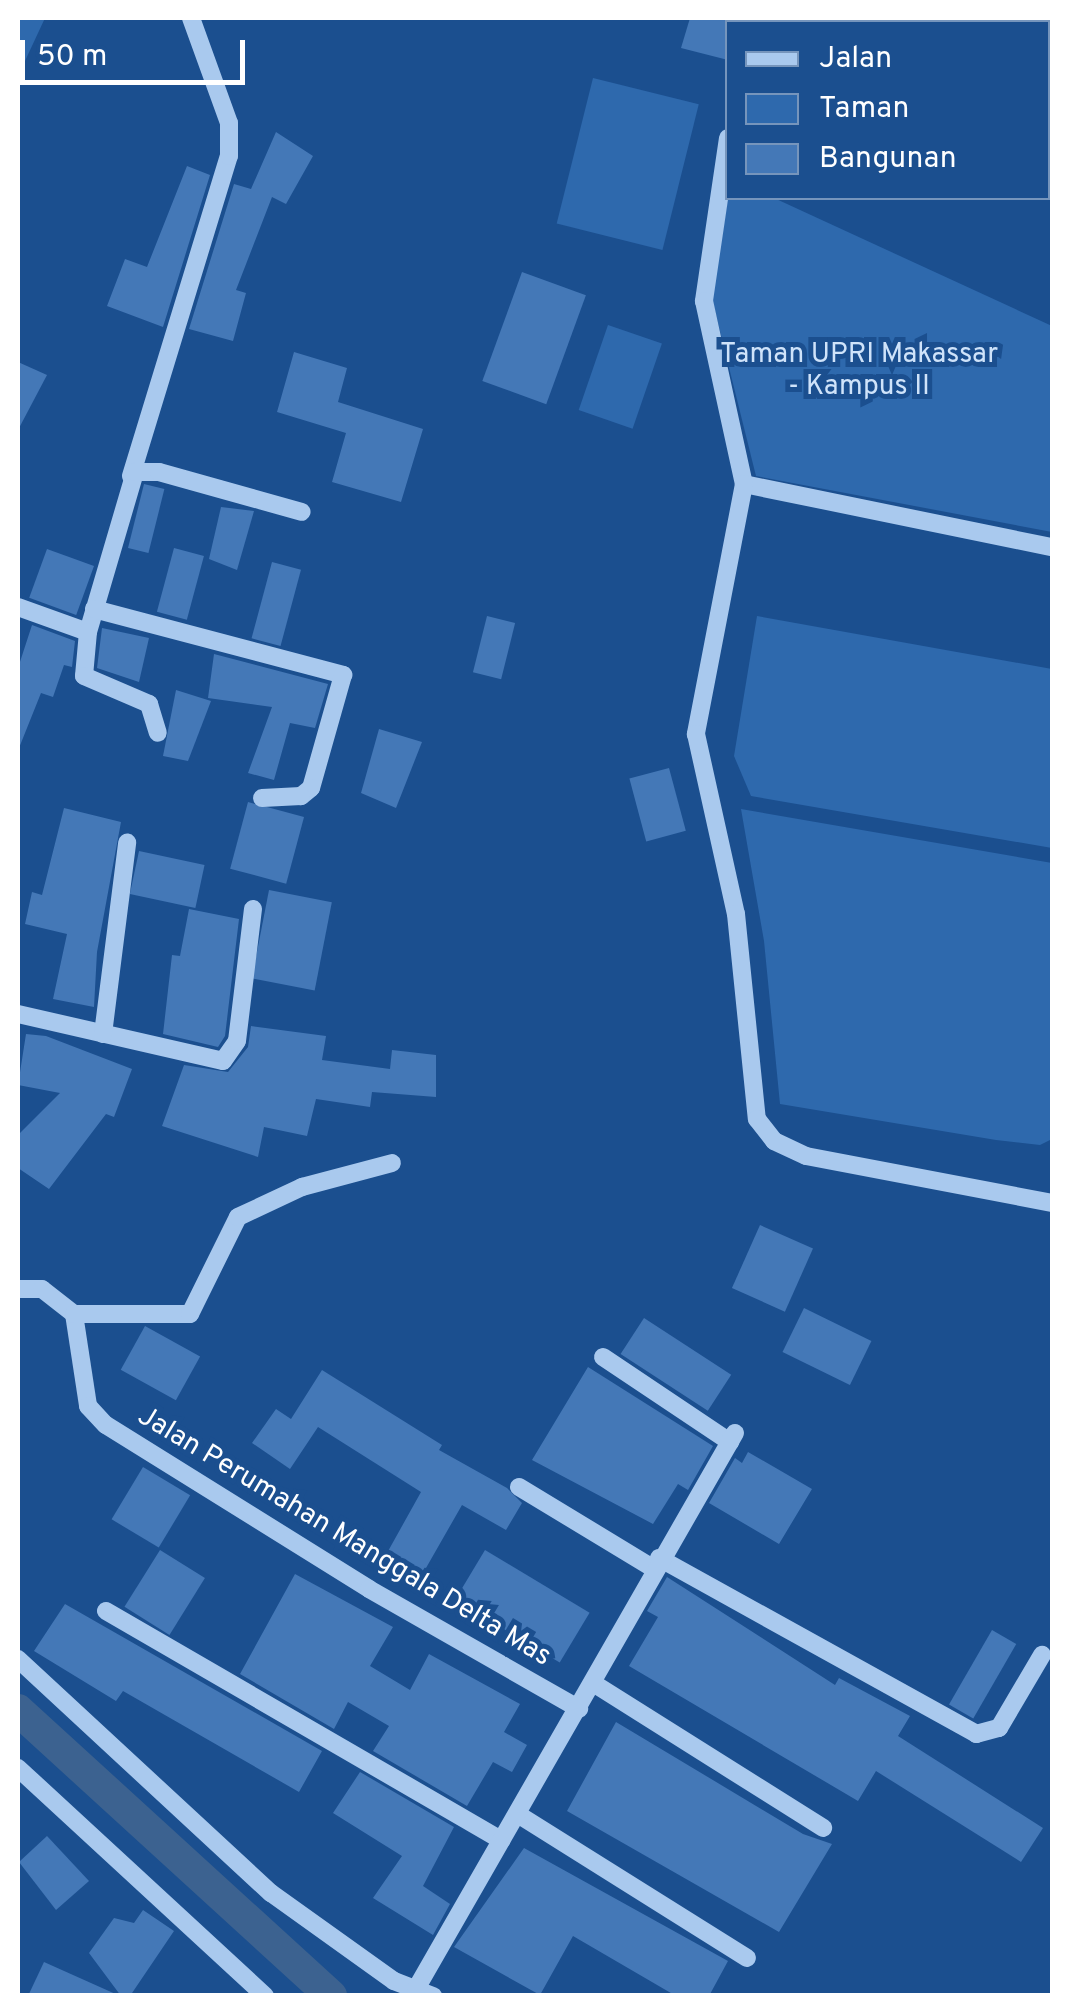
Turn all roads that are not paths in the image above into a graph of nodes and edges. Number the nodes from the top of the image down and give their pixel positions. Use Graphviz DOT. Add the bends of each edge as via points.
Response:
graph roads {
  1 [pos="191,18"];
  2 [pos="725,158"];
  3 [pos="132,476"];
  4 [pos="744,484"];
  5 [pos="302,512"];
  6 [pos="1052,546"];
  7 [pos="18,607"];
  8 [pos="94,609"];
  9 [pos="88,632"];
  10 [pos="158,733"];
  11 [pos="262,798"];
  12 [pos="127,843"];
  13 [pos="253,909"];
  14 [pos="18,1014"];
  15 [pos="103,1034"];
  16 [pos="392,1163"];
  17 [pos="1052,1204"];
  18 [pos="18,1289"];
  19 [pos="74,1314"];
  20 [pos="603,1356"];
  21 [pos="519,1487"];
  22 [pos="656,1563"];
  23 [pos="106,1611"];
  24 [pos="1042,1655"];
  25 [pos="18,1658"];
  26 [pos="592,1683"];
  27 [pos="579,1709"];
  28 [pos="18,1768"];
  29 [pos="519,1816"];
  30 [pos="823,1828"];
  31 [pos="501,1840"];
  32 [pos="747,1958"];
  33 [pos="389,1988"];
  34 [pos="425,1992"];
  35 [pos="265,1996"];
  1 -- 3 [label="street" via="229,123 230,156"];
  2 -- 4 [label="street" via="704,301"];
  3 -- 5 [label="street" via="159,472"];
  3 -- 8 [label="street"];
  4 -- 6 [label="street"];
  4 -- 17 [label="street" via="696,734 736,914 757,1119 774,1142 806,1156"];
  7 -- 9 [label="street"];
  8 -- 9 [label="street"];
  8 -- 11 [label="street" via="343,675 310,788 301,796"];
  9 -- 10 [label="street" via="84,676 149,704"];
  12 -- 15 [label="street"];
  13 -- 15 [label="street" via="232,1054 215,1062"];
  14 -- 15 [label="street"];
  16 -- 19 [label="street" via="302,1187 238,1218 190,1314"];
  18 -- 19 [label="street" via="42,1289"];
  19 -- 27 [label="street, Jalan Perumahan Manggala Delta Mas" via="84,1344 88,1406 106,1425 369,1590"];
  20 -- 22 [label="street" via="732,1438"];
  21 -- 22 [label="street"];
  22 -- 24 [label="street" via="976,1734 998,1728"];
  22 -- 26 [label="street"];
  23 -- 31 [label="street"];
  25 -- 33 [label="street" via="271,1893"];
  26 -- 27 [label="street"];
  26 -- 30 [label="street"];
  27 -- 29 [label="street"];
  28 -- 35 [label="street"];
  29 -- 31 [label="street"];
  29 -- 32 [label="street"];
  31 -- 34 [label="street"];
  33 -- 34 [label="street"];
}
